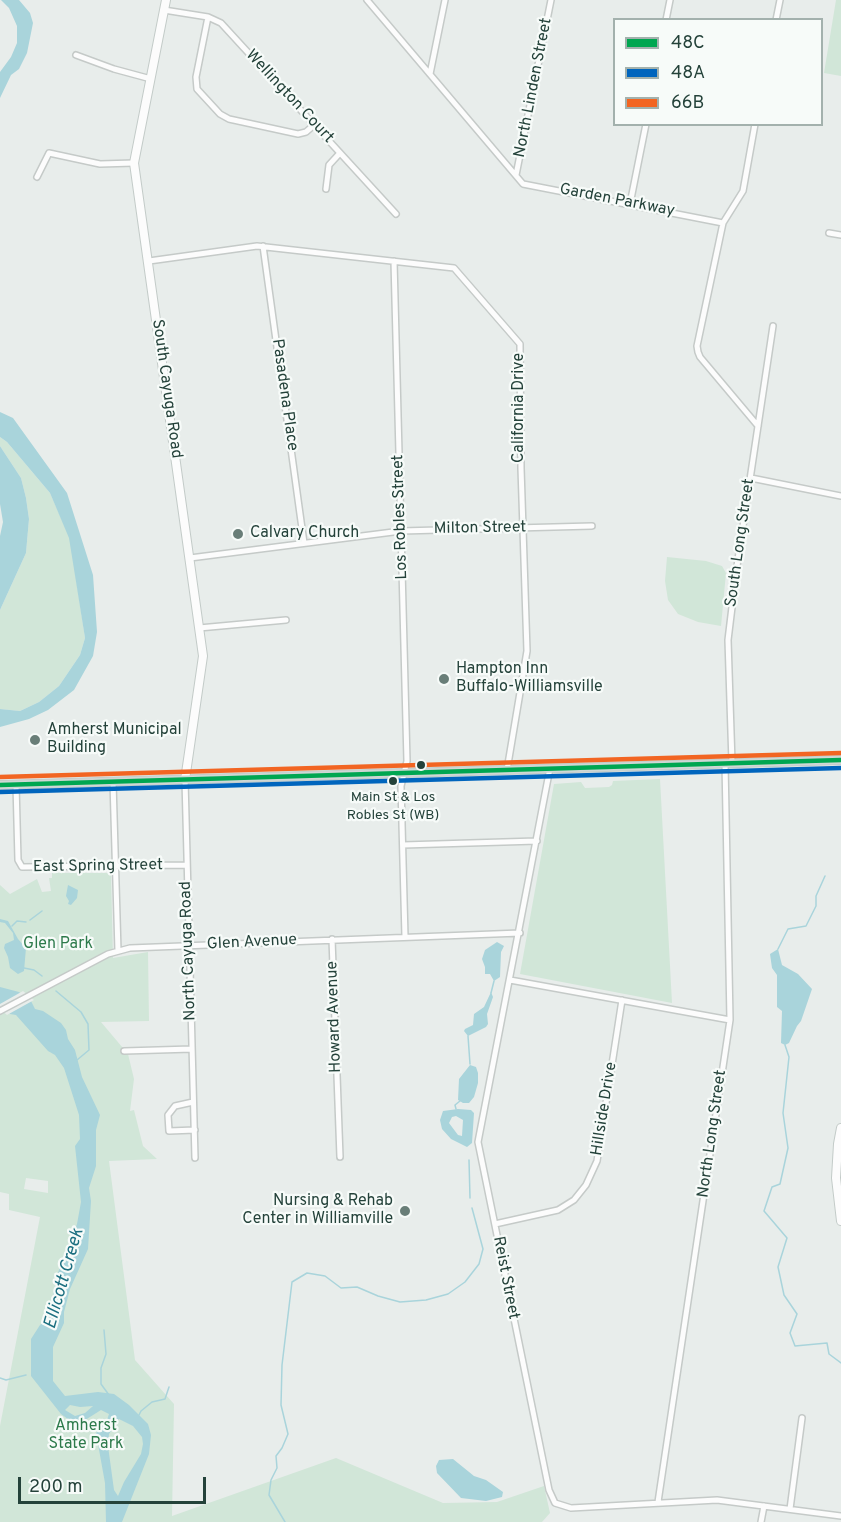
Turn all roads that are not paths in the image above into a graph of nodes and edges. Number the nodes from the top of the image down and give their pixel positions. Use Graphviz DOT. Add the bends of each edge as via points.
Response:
graph roads {
  1 [pos="166,0"];
  2 [pos="367,0"];
  3 [pos="445,0"];
  4 [pos="551,0"];
  5 [pos="670,0"];
  6 [pos="780,0"];
  7 [pos="164,10"];
  8 [pos="208,17"];
  9 [pos="666,18"];
  10 [pos="776,18"];
  11 [pos="76,56"];
  12 [pos="430,74"];
  13 [pos="151,79"];
  14 [pos="314,125"];
  15 [pos="646,126"];
  16 [pos="756,126"];
  17 [pos="340,153"];
  18 [pos="134,164"];
  19 [pos="516,175"];
  20 [pos="37,177"];
  21 [pos="326,189"];
  22 [pos="630,204"];
  23 [pos="396,214"];
  24 [pos="723,223"];
  25 [pos="829,233"];
  26 [pos="841,235"];
  27 [pos="263,246"];
  28 [pos="149,261"];
  29 [pos="394,261"];
  30 [pos="773,326"];
  31 [pos="758,426"];
  32 [pos="751,478"];
  33 [pos="841,496"];
  34 [pos="592,526"];
  35 [pos="523,528"];
  36 [pos="401,531"];
  37 [pos="304,543"];
  38 [pos="190,558"];
  39 [pos="286,621"];
  40 [pos="199,628"];
  41 [pos="841,760"];
  42 [pos="729,763"];
  43 [pos="550,768"];
  44 [pos="507,770"];
  45 [pos="404,773"];
  46 [pos="185,780"];
  47 [pos="113,782"];
  48 [pos="16,784"];
  49 [pos="0,785"];
  50 [pos="537,842"];
  51 [pos="403,845"];
  52 [pos="187,865"];
  53 [pos="115,866"];
  54 [pos="520,933"];
  55 [pos="405,937"];
  56 [pos="332,939"];
  57 [pos="189,946"];
  58 [pos="117,951"];
  59 [pos="510,980"];
  60 [pos="622,1000"];
  61 [pos="0,1011"];
  62 [pos="730,1020"];
  63 [pos="192,1049"];
  64 [pos="124,1051"];
  65 [pos="193,1102"];
  66 [pos="841,1128"];
  67 [pos="195,1130"];
  68 [pos="340,1157"];
  69 [pos="195,1158"];
  70 [pos="841,1221"];
  71 [pos="495,1224"];
  72 [pos="801,1418"];
  73 [pos="658,1502"];
  74 [pos="764,1506"];
  75 [pos="790,1509"];
  76 [pos="841,1516"];
  77 [pos="761,1522"];
  1 -- 7 [label="street, South Cayuga Road"];
  2 -- 12 [label="street, Garden Parkway"];
  3 -- 12 [label="street"];
  4 -- 19 [label="street, North Linden Street"];
  5 -- 9 [label="street"];
  6 -- 10 [label="street"];
  7 -- 8 [label="street, Wellington Court"];
  7 -- 13 [label="street, South Cayuga Road"];
  8 -- 14 [label="street, Wellington Court" via="221,24"];
  8 -- 14 [label="street" via="196,77 198,88 220,114 298,134"];
  11 -- 13 [label="street"];
  12 -- 19 [label="street, Garden Parkway"];
  13 -- 18 [label="street, South Cayuga Road"];
  14 -- 17 [label="street, Wellington Court"];
  15 -- 22 [label="street"];
  16 -- 24 [label="street" via="743,190"];
  17 -- 21 [label="street" via="329,165"];
  17 -- 23 [label="street, Wellington Court"];
  18 -- 20 [label="street" via="100,164 49,153"];
  18 -- 28 [label="street, South Cayuga Road"];
  19 -- 22 [label="street, Garden Parkway" via="523,183"];
  22 -- 24 [label="street, Garden Parkway"];
  24 -- 31 [label="street" via="698,352"];
  25 -- 26 [label="street"];
  27 -- 28 [label="street, California Drive"];
  27 -- 29 [label="street, California Drive"];
  27 -- 37 [label="street, Pasadena Place"];
  28 -- 38 [label="street, South Cayuga Road"];
  29 -- 35 [label="street, California Drive" via="454,268 520,344"];
  29 -- 36 [label="street, Los Robles Street"];
  30 -- 31 [label="street, South Long Street"];
  31 -- 32 [label="street, South Long Street"];
  32 -- 33 [label="street"];
  32 -- 42 [label="street, South Long Street" via="728,640"];
  34 -- 35 [label="street, Milton Street"];
  35 -- 36 [label="street, Milton Street"];
  35 -- 44 [label="street, California Drive" via="527,651"];
  36 -- 37 [label="street, Milton Street"];
  36 -- 45 [label="street, Los Robles Street" via="407,761"];
  37 -- 38 [label="street, Milton Street"];
  38 -- 40 [label="street, South Cayuga Road"];
  39 -- 40 [label="street"];
  40 -- 46 [label="street, South Cayuga Road" via="203,656"];
  41 -- 42 [label="main road"];
  42 -- 43 [label="main road"];
  42 -- 62 [label="street, North Long Street"];
  43 -- 44 [label="main road"];
  43 -- 50 [label="street, Reist Street"];
  44 -- 45 [label="main road"];
  45 -- 46 [label="main road"];
  45 -- 51 [label="street, Los Robles Street"];
  46 -- 47 [label="main road"];
  46 -- 52 [label="street, North Cayuga Road"];
  47 -- 48 [label="main road"];
  47 -- 53 [label="street"];
  48 -- 49 [label="main road"];
  48 -- 53 [label="street, East Spring Street" via="18,860 24,868"];
  50 -- 51 [label="street"];
  50 -- 54 [label="street, Reist Street"];
  51 -- 55 [label="street, Los Robles Street"];
  52 -- 53 [label="street, East Spring Street"];
  52 -- 57 [label="street, North Cayuga Road"];
  53 -- 58 [label="street"];
  54 -- 55 [label="street, Glen Avenue"];
  54 -- 59 [label="street, Reist Street"];
  55 -- 56 [label="street, Glen Avenue"];
  56 -- 57 [label="street, Glen Avenue"];
  56 -- 68 [label="street, Howard Avenue"];
  57 -- 58 [label="street, Glen Avenue"];
  57 -- 63 [label="street, North Cayuga Road"];
  58 -- 61 [label="street, Glen Avenue"];
  59 -- 60 [label="street"];
  59 -- 71 [label="street, Reist Street" via="478,1142"];
  60 -- 62 [label="street"];
  60 -- 71 [label="street, Hillside Drive" via="597,1161 586,1185 574,1200 558,1210"];
  62 -- 73 [label="street, North Long Street"];
  63 -- 64 [label="street"];
  63 -- 65 [label="street, North Cayuga Road"];
  65 -- 67 [label="street, North Cayuga Road"];
  65 -- 67 [label="street" via="175,1106 168,1116 169,1131"];
  66 -- 70 [label="street" via="836,1161"];
  67 -- 69 [label="street, North Cayuga Road"];
  71 -- 73 [label="street, Reist Street" via="549,1490 555,1503 571,1508"];
  72 -- 75 [label="street"];
  73 -- 74 [label="street, Reist Street" via="717,1500"];
  74 -- 75 [label="street, Reist Street"];
  74 -- 77 [label="street"];
  75 -- 76 [label="street, Reist Street"];
}
